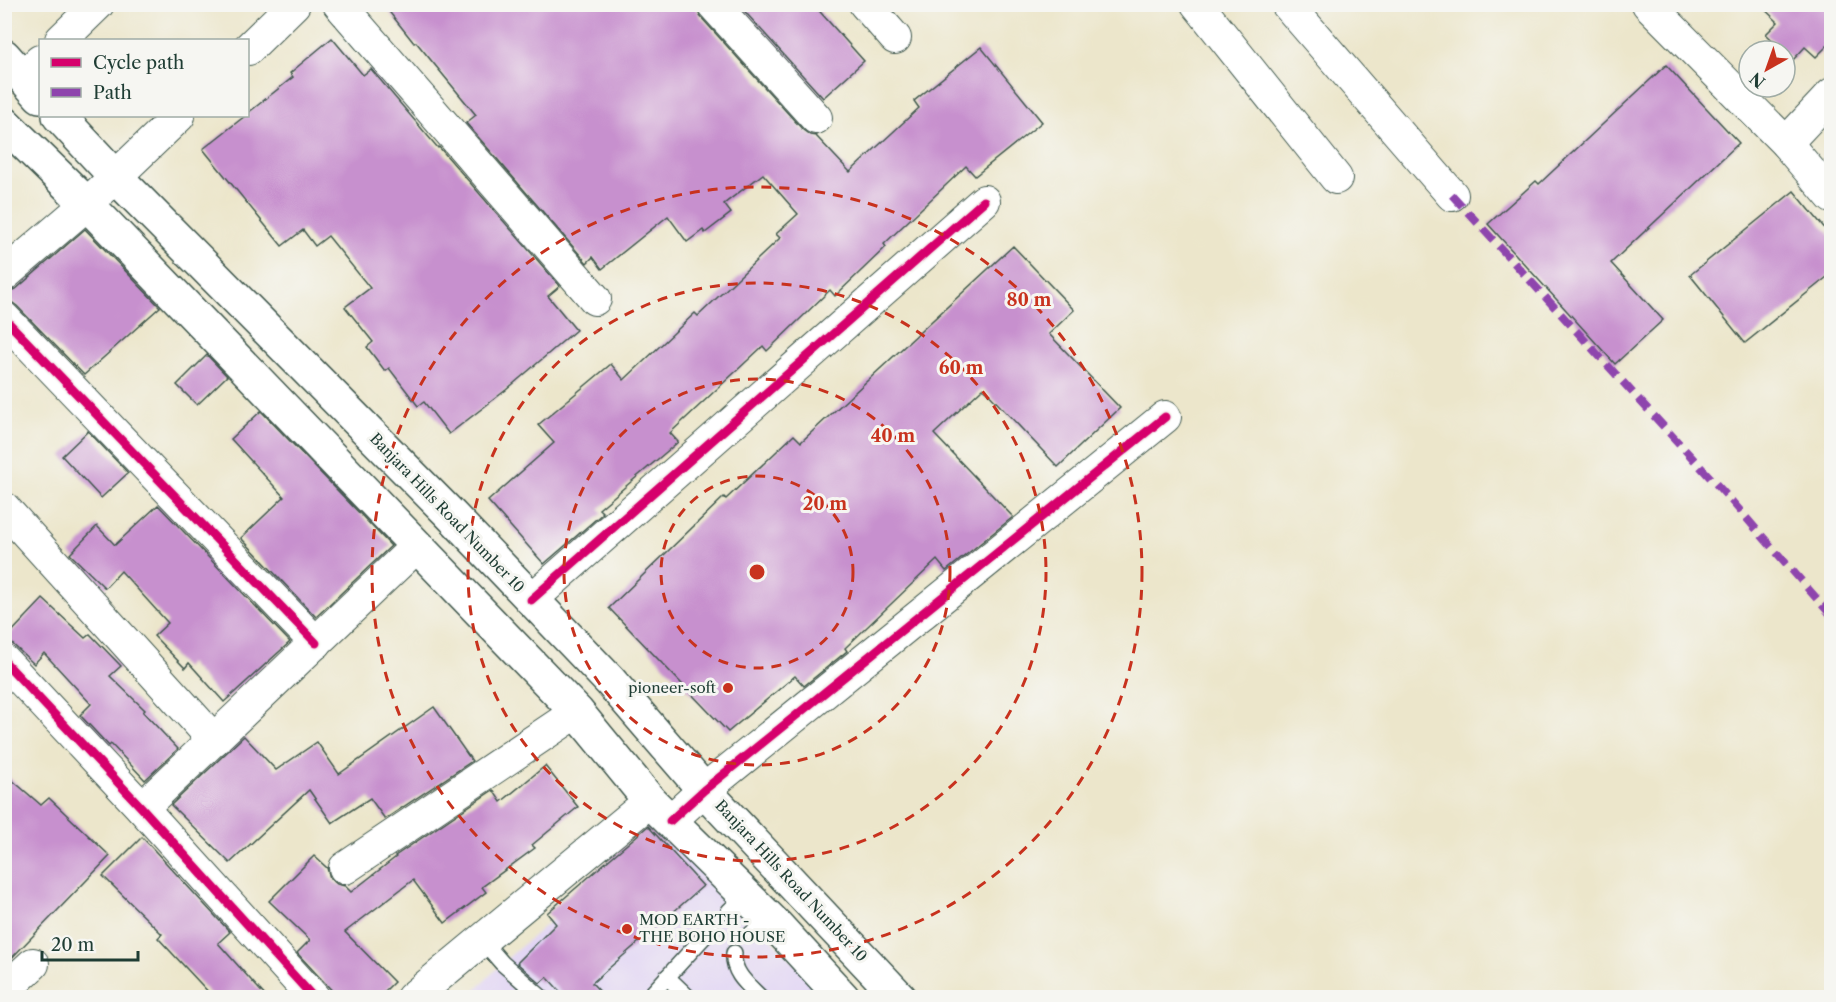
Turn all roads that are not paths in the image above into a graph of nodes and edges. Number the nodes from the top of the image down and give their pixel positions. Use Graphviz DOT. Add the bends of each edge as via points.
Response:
graph roads {
  1 [pos="98,4"];
  2 [pos="294,4"];
  3 [pos="339,4"];
  4 [pos="713,4"];
  5 [pos="865,4"];
  6 [pos="1197,4"];
  7 [pos="1287,4"];
  8 [pos="1648,4"];
  9 [pos="895,38"];
  10 [pos="62,39"];
  11 [pos="249,48"];
  12 [pos="1832,94"];
  13 [pos="60,117"];
  14 [pos="178,117"];
  15 [pos="816,118"];
  16 [pos="4,123"];
  17 [pos="1786,143"];
  18 [pos="116,177"];
  19 [pos="1336,178"];
  20 [pos="1452,195"];
  21 [pos="1832,197"];
  22 [pos="984,201"];
  23 [pos="87,204"];
  24 [pos="4,275"];
  25 [pos="595,299"];
  26 [pos="4,318"];
  27 [pos="1165,417"];
  28 [pos="4,508"];
  29 [pos="417,546"];
  30 [pos="531,600"];
  31 [pos="316,643"];
  32 [pos="8,671"];
  33 [pos="577,712"];
  34 [pos="214,740"];
  35 [pos="704,790"];
  36 [pos="142,808"];
  37 [pos="660,811"];
  38 [pos="345,868"];
  39 [pos="712,928"];
  40 [pos="482,940"];
  41 [pos="734,953"];
  42 [pos="33,963"];
  43 [pos="667,977"];
  44 [pos="4,991"];
  45 [pos="314,998"];
  46 [pos="412,998"];
  47 [pos="543,998"];
  48 [pos="648,998"];
  49 [pos="689,998"];
  50 [pos="760,998"];
  51 [pos="843,998"];
  52 [pos="900,998"];
  1 -- 10 [label="street"];
  2 -- 11 [label="street"];
  3 -- 25 [label="street"];
  4 -- 15 [label="street"];
  5 -- 9 [label="street"];
  6 -- 19 [label="street"];
  7 -- 20 [label="street"];
  8 -- 17 [label="street"];
  12 -- 17 [label="street"];
  13 -- 18 [label="main road, Banjara Hills Road Number 10"];
  14 -- 18 [label="street"];
  16 -- 23 [label="main road"];
  17 -- 21 [label="street"];
  18 -- 23 [label="street"];
  18 -- 30 [label="main road, Banjara Hills Road Number 10"];
  22 -- 30 [label="street"];
  23 -- 24 [label="street"];
  23 -- 29 [label="main road"];
  26 -- 31 [label="street"];
  27 -- 35 [label="street"];
  28 -- 34 [label="street"];
  29 -- 31 [label="street"];
  29 -- 33 [label="main road"];
  30 -- 35 [label="main road, Banjara Hills Road Number 10" via="610,681"];
  31 -- 34 [label="street"];
  32 -- 36 [label="street"];
  33 -- 37 [label="main road"];
  33 -- 38 [label="street"];
  34 -- 36 [label="street"];
  35 -- 37 [label="street"];
  35 -- 52 [label="main road, Banjara Hills Road Number 10"];
  36 -- 45 [label="street"];
  37 -- 40 [label="street"];
  37 -- 51 [label="main road" via="748,915"];
  39 -- 43 [label="lane"];
  40 -- 46 [label="street"];
  40 -- 47 [label="lane"];
  41 -- 50 [label="lane" via="737,973"];
  42 -- 44 [label="street"];
  43 -- 48 [label="lane"];
  43 -- 49 [label="lane"];
}
